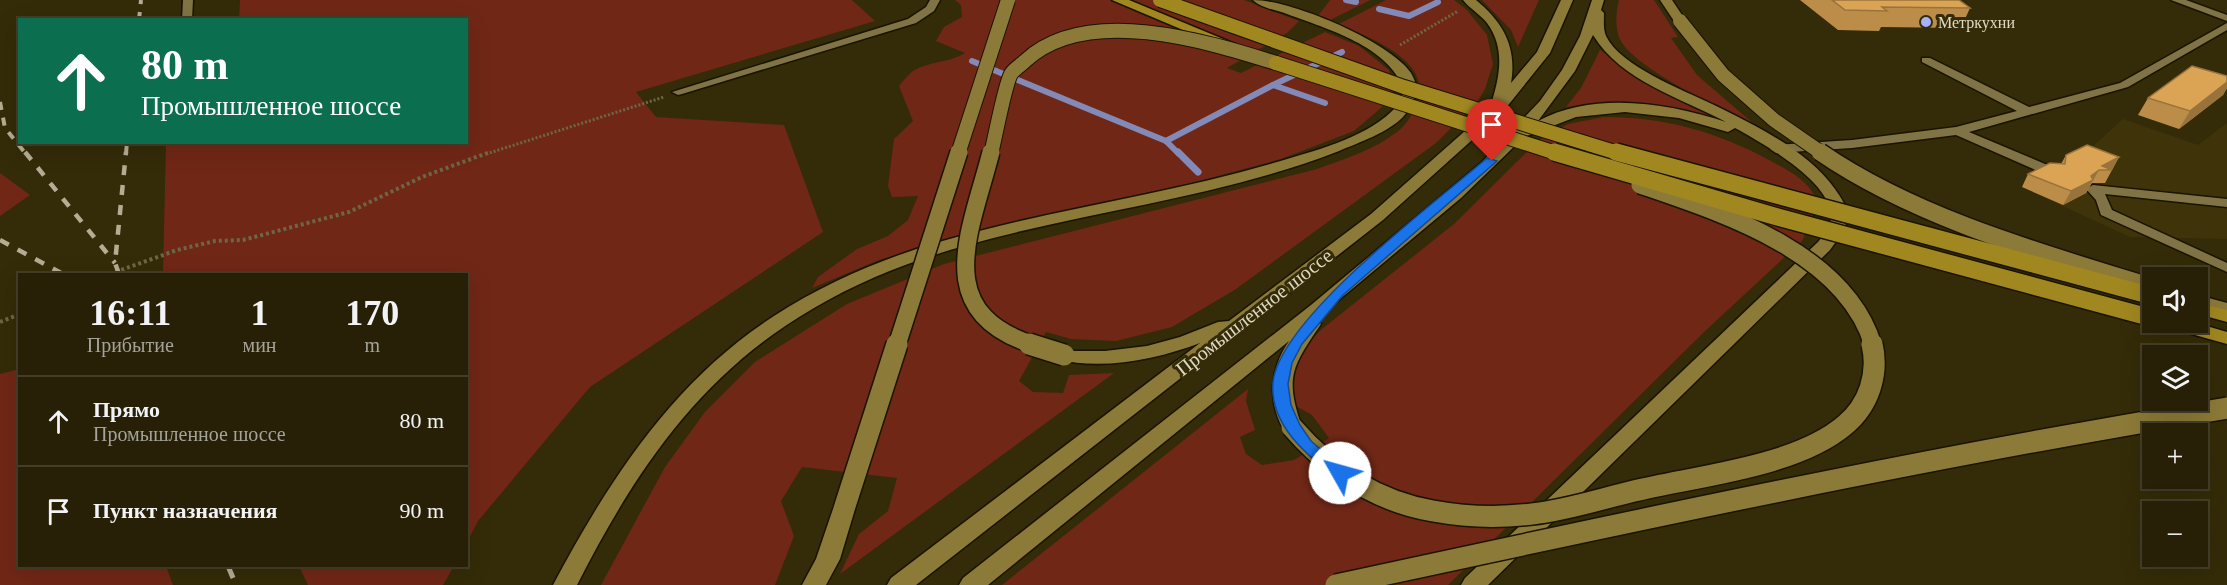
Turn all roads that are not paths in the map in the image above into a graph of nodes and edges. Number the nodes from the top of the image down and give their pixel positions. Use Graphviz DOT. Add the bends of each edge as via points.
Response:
graph roads {
  1 [pos="188,0"];
  2 [pos="935,0"];
  3 [pos="1008,0"];
  4 [pos="1118,0"];
  5 [pos="1160,0"];
  6 [pos="1259,0"];
  7 [pos="1567,0"];
  8 [pos="1666,0"];
  9 [pos="2176,0"];
  10 [pos="1471,1"];
  11 [pos="1597,3"];
  12 [pos="187,18"];
  13 [pos="2227,18"];
  14 [pos="2227,26"];
  15 [pos="1926,60"];
  16 [pos="1275,63"];
  17 [pos="678,92"];
  18 [pos="1496,111"];
  19 [pos="2029,112"];
  20 [pos="1957,131"];
  21 [pos="1505,142"];
  22 [pos="1776,149"];
  23 [pos="2052,172"];
  24 [pos="2227,203"];
  25 [pos="2227,268"];
  26 [pos="2142,284"];
  27 [pos="1338,292"];
  28 [pos="2142,293"];
  29 [pos="2208,303"];
  30 [pos="2227,309"];
  31 [pos="2208,311"];
  32 [pos="1254,312"];
  33 [pos="2142,315"];
  34 [pos="2227,316"];
  35 [pos="2208,333"];
  36 [pos="2227,338"];
  37 [pos="2227,408"];
  38 [pos="565,585"];
  39 [pos="814,585"];
  40 [pos="899,585"];
  41 [pos="971,585"];
  42 [pos="1336,585"];
  43 [pos="1473,585"];
  1 -- 12 [label="lane"];
  2 -- 17 [label="lane" via="930,9 912,21"];
  3 -- 39 [label="main road, bridge" via="828,559"];
  4 -- 16 [label="highway, bridge"];
  5 -- 28 [label="highway, bridge" via="1317,59 1539,130"];
  6 -- 38 [label="main road" via="1338,30 1384,55 1408,80 1409,101 1388,122 1356,141 1276,168 927,251 858,278 792,313 759,334 688,398 629,478"];
  7 -- 18 [label="main road, Промышленное шоссе" via="1542,52"];
  8 -- 26 [label="main road, bridge" via="1719,73 1765,116 1796,138 1840,164 1971,226"];
  9 -- 13 [label="lane"];
  10 -- 18 [label="main road" via="1505,41 1507,72"];
  11 -- 21 [label="main road, Промышленное шоссе" via="1587,37 1569,68 1538,112"];
  11 -- 22 [label="main road" via="1599,35 1624,61 1732,120"];
  14 -- 19 [label="lane" via="2124,85"];
  15 -- 19 [label="lane"];
  16 -- 21 [label="highway, bridge"];
  16 -- 32 [label="main road, bridge" via="1188,36 1131,27 1070,33 1040,44 1011,74 966,253 967,291 976,309 1014,339 1064,356 1089,358 1150,351 1202,336"];
  18 -- 32 [label="main road, Промышленное шоссе" via="1377,217"];
  19 -- 20 [label="lane"];
  20 -- 22 [label="lane"];
  20 -- 23 [label="lane"];
  21 -- 22 [label="main road" via="1564,115 1634,109 1719,124"];
  21 -- 27 [label="main road, Промышленное шоссе"];
  21 -- 27 [label="main road, bridge" via="1717,212 1804,257 1838,287 1871,337 1875,372 1871,388 1854,416 1825,440 1800,452 1533,514 1491,517 1420,509 1382,497 1327,465 1292,427 1280,384 1285,363 1296,342"];
  21 -- 33 [label="highway, bridge"];
  22 -- 43 [label="main road" via="1828,188 1837,202 1835,231 1765,304"];
  24 -- 25 [label="lane" via="2093,189 2106,212"];
  27 -- 41 [label="main road, Промышленное шоссе"];
  29 -- 30 [label="main road"];
  31 -- 34 [label="highway"];
  32 -- 40 [label="main road, Промышленное шоссе"];
  35 -- 36 [label="highway"];
  37 -- 42 [label="main road, bridge" via="2105,428"];
}
